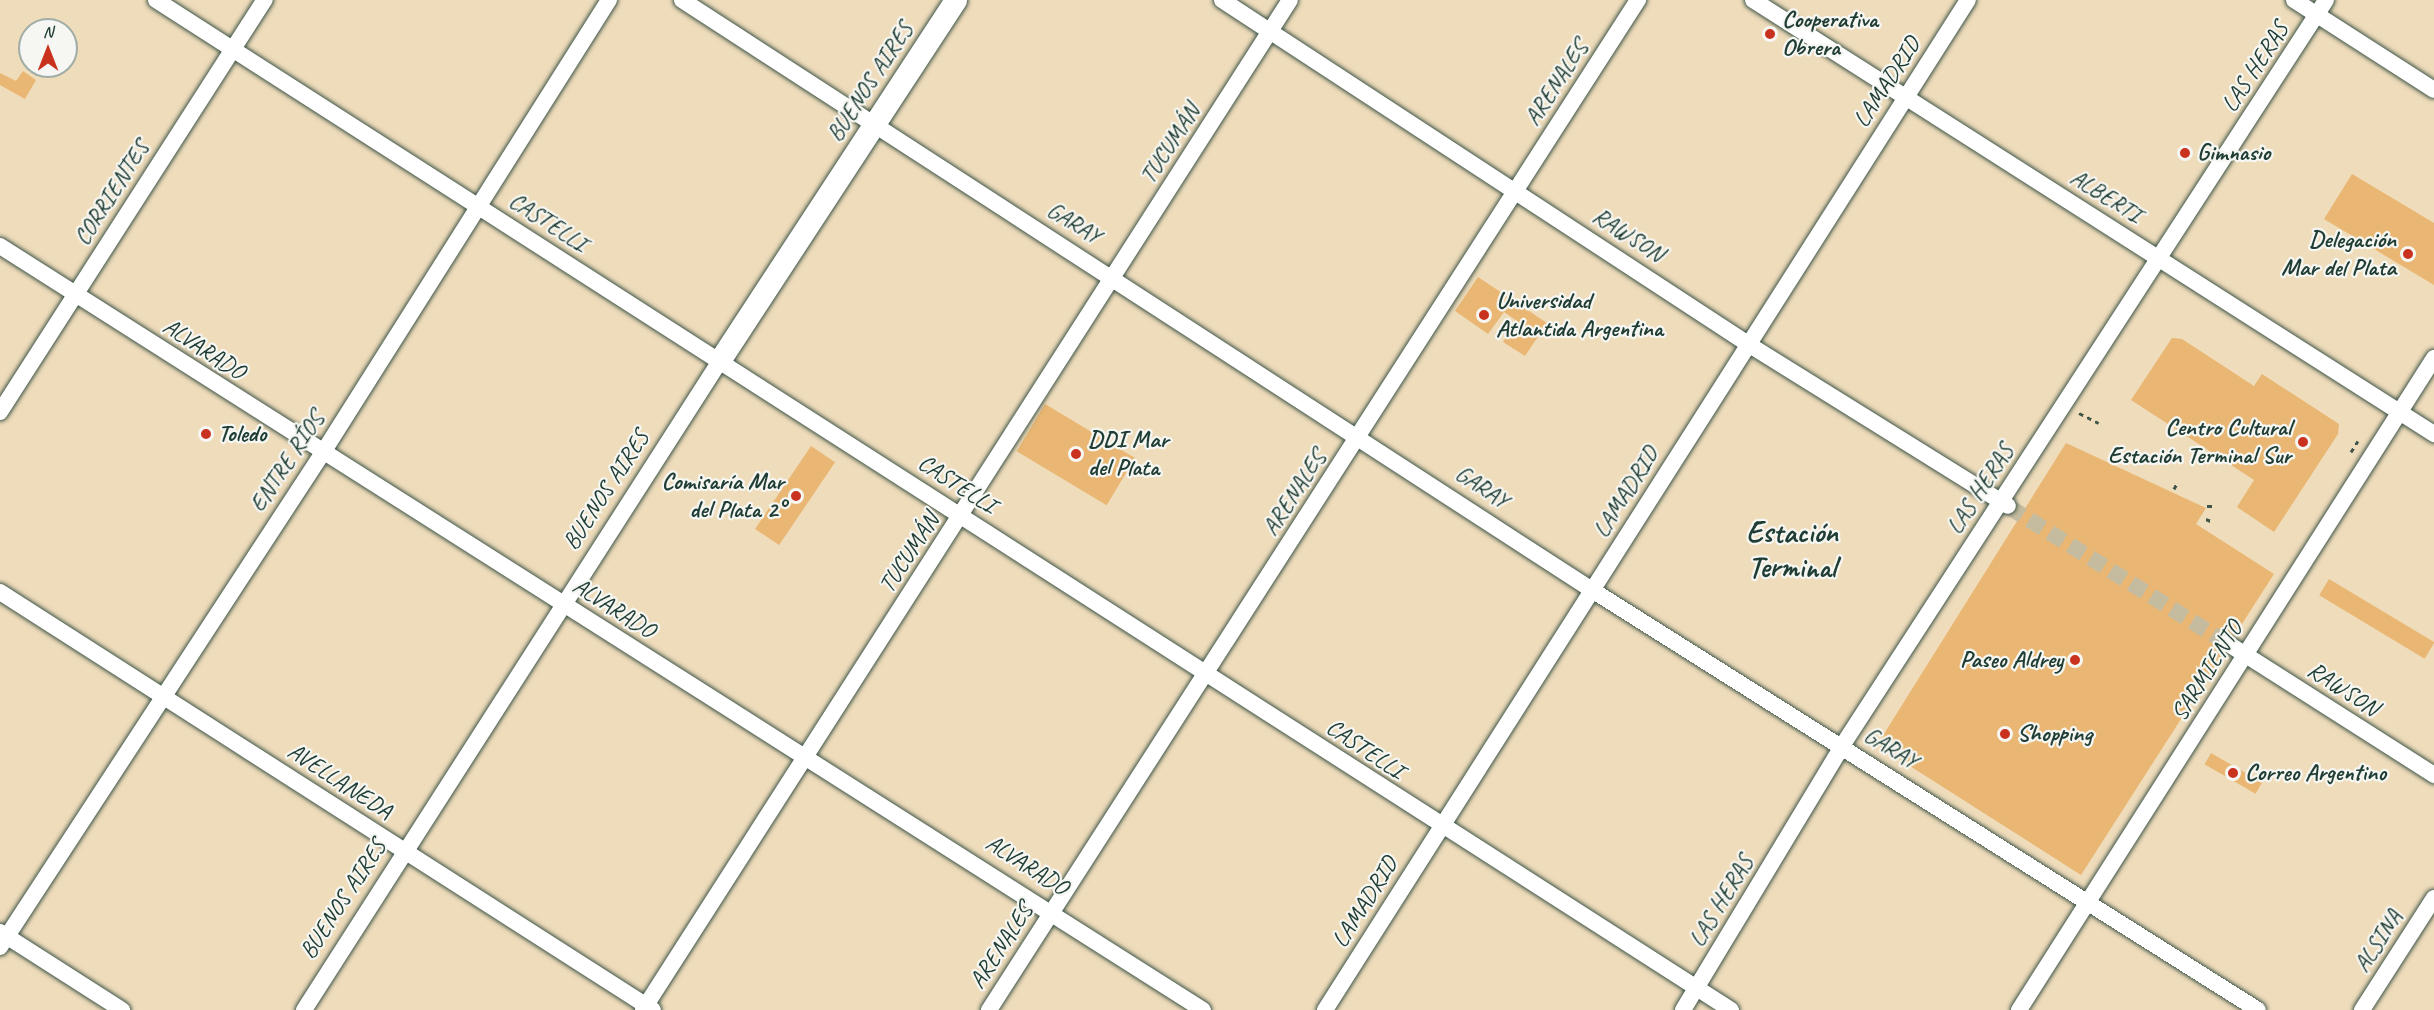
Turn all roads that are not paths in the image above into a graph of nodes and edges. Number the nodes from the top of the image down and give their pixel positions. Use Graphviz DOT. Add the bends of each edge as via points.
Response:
graph roads {
  1 [pos="156,0"];
  2 [pos="265,0"];
  3 [pos="609,0"];
  4 [pos="682,0"];
  5 [pos="956,0"];
  6 [pos="1222,0"];
  7 [pos="1290,0"];
  8 [pos="1638,0"];
  9 [pos="1753,0"];
  10 [pos="1968,0"];
  11 [pos="2294,0"];
  12 [pos="2326,0"];
  13 [pos="2317,15"];
  14 [pos="1271,31"];
  15 [pos="233,50"];
  16 [pos="2434,90"];
  17 [pos="1905,98"];
  18 [pos="875,124"];
  19 [pos="1516,190"];
  20 [pos="478,206"];
  21 [pos="0,246"];
  22 [pos="2161,259"];
  23 [pos="1114,277"];
  24 [pos="75,295"];
  25 [pos="1748,344"];
  26 [pos="2434,358"];
  27 [pos="720,361"];
  28 [pos="0,412"];
  29 [pos="2400,412"];
  30 [pos="1360,434"];
  31 [pos="2434,434"];
  32 [pos="322,454"];
  33 [pos="2004,504"];
  34 [pos="961,515"];
  35 [pos="1592,590"];
  36 [pos="0,592"];
  37 [pos="564,606"];
  38 [pos="2227,643"];
  39 [pos="2246,655"];
  40 [pos="1206,673"];
  41 [pos="161,695"];
  42 [pos="1842,746"];
  43 [pos="808,756"];
  44 [pos="2434,775"];
  45 [pos="1440,828"];
  46 [pos="406,852"];
  47 [pos="2434,898"];
  48 [pos="2089,902"];
  49 [pos="1053,910"];
  50 [pos="2,938"];
  51 [pos="1697,989"];
  52 [pos="648,1008"];
  53 [pos="122,1010"];
  54 [pos="304,1010"];
  55 [pos="989,1010"];
  56 [pos="1203,1010"];
  57 [pos="1325,1010"];
  58 [pos="1683,1010"];
  59 [pos="1731,1010"];
  60 [pos="2019,1010"];
  61 [pos="2258,1010"];
  62 [pos="2362,1010"];
  1 -- 15 [label="street, CASTELLI"];
  2 -- 15 [label="street, CORRIENTES"];
  3 -- 20 [label="street, ENTRE RÍOS"];
  4 -- 18 [label="street, GARAY"];
  5 -- 18 [label="street, BUENOS AIRES"];
  6 -- 14 [label="street, RAWSON"];
  7 -- 14 [label="street, TUCUMÁN"];
  8 -- 19 [label="street, ARENALES"];
  9 -- 17 [label="street, ALBERTI"];
  10 -- 17 [label="street, LAMADRID"];
  11 -- 13 [label="street"];
  12 -- 13 [label="street, LAS HERAS"];
  13 -- 16 [label="street"];
  13 -- 22 [label="street, LAS HERAS"];
  14 -- 19 [label="street, RAWSON"];
  14 -- 23 [label="street, TUCUMÁN"];
  15 -- 20 [label="street, CASTELLI"];
  15 -- 24 [label="street, CORRIENTES"];
  17 -- 22 [label="street, ALBERTI"];
  17 -- 25 [label="street, LAMADRID"];
  18 -- 23 [label="street, GARAY"];
  18 -- 27 [label="street, BUENOS AIRES"];
  19 -- 25 [label="street, RAWSON"];
  19 -- 30 [label="street, ARENALES"];
  20 -- 27 [label="street, CASTELLI"];
  20 -- 32 [label="street, ENTRE RÍOS"];
  21 -- 24 [label="street, ALVARADO"];
  22 -- 29 [label="street, ALBERTI"];
  22 -- 33 [label="street, LAS HERAS"];
  23 -- 30 [label="street, GARAY"];
  23 -- 34 [label="street, TUCUMÁN"];
  24 -- 28 [label="street, CORRIENTES"];
  24 -- 32 [label="street, ALVARADO"];
  25 -- 33 [label="street, RAWSON"];
  25 -- 35 [label="street, LAMADRID"];
  26 -- 29 [label="street, SARMIENTO"];
  27 -- 34 [label="street, CASTELLI"];
  27 -- 37 [label="street, BUENOS AIRES"];
  29 -- 31 [label="street, ALBERTI"];
  29 -- 39 [label="street, SARMIENTO"];
  30 -- 35 [label="street, GARAY"];
  30 -- 40 [label="street, ARENALES"];
  32 -- 37 [label="street, ALVARADO"];
  32 -- 41 [label="street, ENTRE RÍOS"];
  33 -- 42 [label="street, LAS HERAS"];
  34 -- 40 [label="street, CASTELLI"];
  34 -- 43 [label="street, TUCUMÁN"];
  35 -- 42 [label="street, GARAY"];
  35 -- 45 [label="street, LAMADRID"];
  36 -- 41 [label="street, AVELLANEDA"];
  37 -- 43 [label="street, ALVARADO"];
  37 -- 46 [label="street, BUENOS AIRES"];
  38 -- 39 [label="street, RAWSON"];
  39 -- 44 [label="street, RAWSON"];
  39 -- 48 [label="street, SARMIENTO"];
  40 -- 45 [label="street, CASTELLI"];
  40 -- 49 [label="street, ARENALES"];
  41 -- 46 [label="street, AVELLANEDA"];
  41 -- 50 [label="street, ENTRE RÍOS"];
  42 -- 48 [label="street, GARAY"];
  42 -- 51 [label="street, LAS HERAS"];
  43 -- 49 [label="street, ALVARADO"];
  43 -- 52 [label="street, TUCUMÁN"];
  45 -- 51 [label="street, CASTELLI"];
  45 -- 57 [label="street, LAMADRID"];
  46 -- 52 [label="street, AVELLANEDA"];
  46 -- 54 [label="street, BUENOS AIRES"];
  47 -- 62 [label="street, ALSINA"];
  48 -- 60 [label="street, SARMIENTO"];
  48 -- 61 [label="street, GARAY"];
  49 -- 55 [label="street, ARENALES"];
  49 -- 56 [label="street, ALVARADO"];
  50 -- 53 [label="street"];
  51 -- 58 [label="street, LAS HERAS"];
  51 -- 59 [label="street, CASTELLI"];
}
